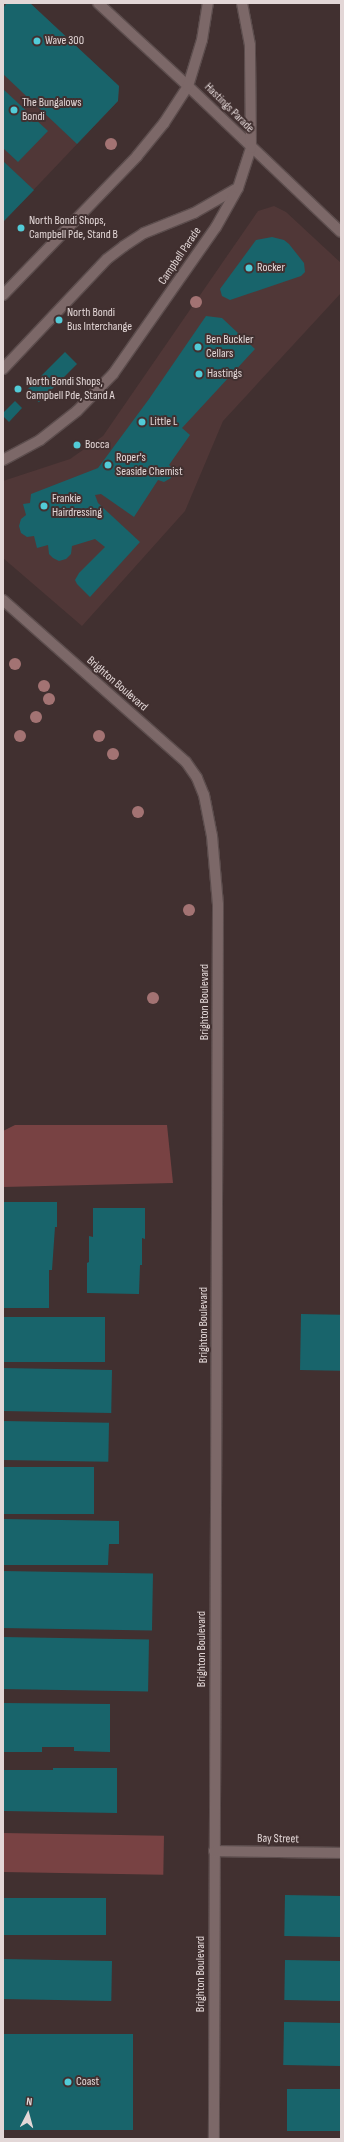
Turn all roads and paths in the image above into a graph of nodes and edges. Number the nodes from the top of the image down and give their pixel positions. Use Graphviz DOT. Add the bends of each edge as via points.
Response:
graph roads {
  1 [pos="98,3"];
  2 [pos="208,3"];
  3 [pos="242,3"];
  4 [pos="188,86"];
  5 [pos="251,148"];
  6 [pos="238,188"];
  7 [pos="341,232"];
  8 [pos="3,295"];
  9 [pos="3,369"];
  10 [pos="3,460"];
  11 [pos="3,600"];
  12 [pos="214,1851"];
  13 [pos="341,1853"];
  14 [pos="214,2139"];
  1 -- 4 [label="street, Hastings Parade"];
  2 -- 4 [label="street" via="202,40"];
  3 -- 5 [label="street, Campbell Parade" via="250,45"];
  4 -- 5 [label="street, Hastings Parade"];
  4 -- 8 [label="street" via="164,123 137,156"];
  5 -- 6 [label="street, Campbell Parade"];
  5 -- 7 [label="street, Hastings Parade"];
  6 -- 9 [label="street" via="201,210 144,233 107,259"];
  6 -- 10 [label="street, Campbell Parade" via="216,227 113,374 77,411 40,440"];
  11 -- 12 [label="street, Brighton Boulevard" via="186,762 197,778 204,796 212,836 218,905"];
  12 -- 13 [label="street, Bay Street"];
  12 -- 14 [label="street, Brighton Boulevard"];
}
